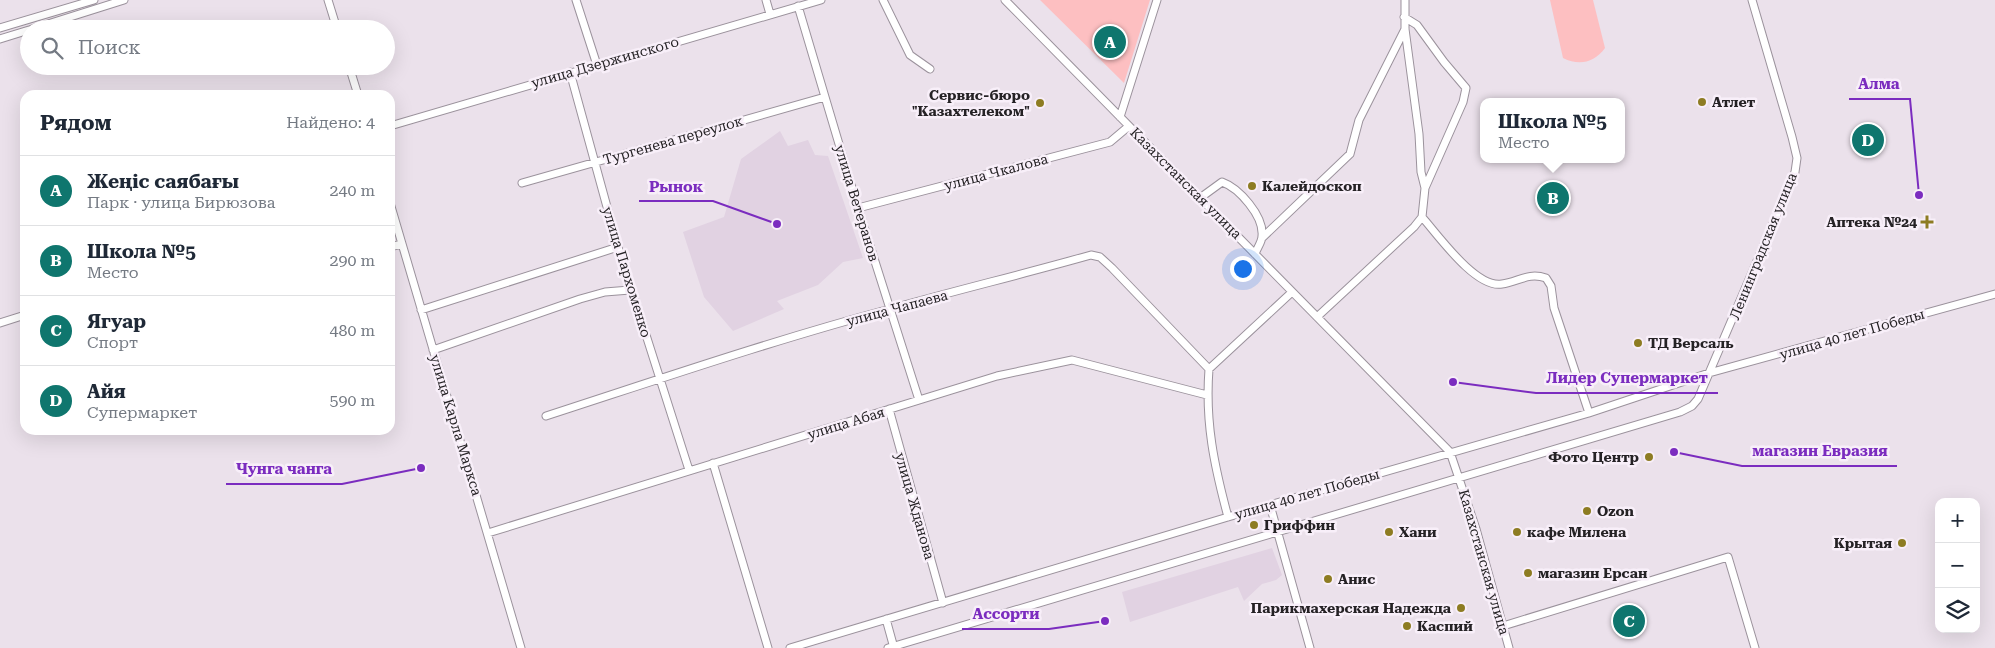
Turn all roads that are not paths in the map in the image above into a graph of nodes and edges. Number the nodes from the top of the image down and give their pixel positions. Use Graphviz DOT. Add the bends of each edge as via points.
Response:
graph roads {
  1 [pos="94,0"];
  2 [pos="124,0"];
  3 [pos="328,0"];
  4 [pos="576,0"];
  5 [pos="766,0"];
  6 [pos="821,0"];
  7 [pos="883,0"];
  8 [pos="1005,0"];
  9 [pos="1157,0"];
  10 [pos="1405,0"];
  11 [pos="1752,0"];
  12 [pos="798,6"];
  13 [pos="770,14"];
  14 [pos="1404,17"];
  15 [pos="27,20"];
  16 [pos="61,20"];
  17 [pos="334,20"];
  18 [pos="20,22"];
  19 [pos="0,28"];
  20 [pos="1404,29"];
  21 [pos="20,33"];
  22 [pos="0,39"];
  23 [pos="597,65"];
  24 [pos="930,69"];
  25 [pos="570,72"];
  26 [pos="352,75"];
  27 [pos="356,90"];
  28 [pos="825,97"];
  29 [pos="1120,117"];
  30 [pos="395,124"];
  31 [pos="1129,126"];
  32 [pos="595,162"];
  33 [pos="522,183"];
  34 [pos="1425,188"];
  35 [pos="1200,198"];
  36 [pos="858,208"];
  37 [pos="1422,217"];
  38 [pos="395,220"];
  39 [pos="1262,238"];
  40 [pos="402,244"];
  41 [pos="395,246"];
  42 [pos="618,247"];
  43 [pos="1255,254"];
  44 [pos="630,290"];
  45 [pos="1292,292"];
  46 [pos="1995,294"];
  47 [pos="890,309"];
  48 [pos="421,310"];
  49 [pos="20,317"];
  50 [pos="1317,317"];
  51 [pos="0,323"];
  52 [pos="433,350"];
  53 [pos="1209,369"];
  54 [pos="1709,373"];
  55 [pos="660,378"];
  56 [pos="1207,395"];
  57 [pos="919,400"];
  58 [pos="889,409"];
  59 [pos="1589,413"];
  60 [pos="546,416"];
  61 [pos="1450,452"];
  62 [pos="713,463"];
  63 [pos="689,470"];
  64 [pos="1459,476"];
  65 [pos="1270,505"];
  66 [pos="1228,516"];
  67 [pos="1277,531"];
  68 [pos="488,533"];
  69 [pos="943,602"];
  70 [pos="886,620"];
  71 [pos="1504,626"];
  72 [pos="892,647"];
  73 [pos="521,648"];
  74 [pos="768,648"];
  75 [pos="790,648"];
  76 [pos="1310,648"];
  77 [pos="1509,648"];
  78 [pos="1755,648"];
  1 -- 15 [label="street"];
  2 -- 16 [label="street"];
  3 -- 17 [label="street"];
  4 -- 23 [label="street"];
  5 -- 13 [label="street"];
  6 -- 12 [label="street, улица Дзержинского"];
  7 -- 24 [label="street" via="910,55"];
  8 -- 29 [label="street, Казахстанская улица"];
  9 -- 29 [label="street"];
  10 -- 14 [label="street"];
  11 -- 54 [label="street, Ленинградская улица" via="1797,158 1790,186"];
  12 -- 13 [label="street, улица Дзержинского"];
  12 -- 28 [label="street, улица Ветеранов"];
  13 -- 23 [label="street, улица Дзержинского"];
  14 -- 20 [label="street"];
  14 -- 34 [label="street" via="1417,25 1466,88 1464,102"];
  18 -- 19 [label="street"];
  20 -- 34 [label="street"];
  20 -- 39 [label="street" via="1359,120 1350,154"];
  21 -- 22 [label="street"];
  23 -- 25 [label="street, улица Дзержинского"];
  25 -- 30 [label="street, улица Дзержинского"];
  25 -- 32 [label="street, улица Пархоменко"];
  26 -- 27 [label="street"];
  28 -- 32 [label="street, Тургенева переулок"];
  28 -- 36 [label="street, улица Ветеранов"];
  29 -- 31 [label="street, Казахстанская улица"];
  31 -- 35 [label="street, Казахстанская улица"];
  31 -- 36 [label="street, улица Чкалова" via="1110,142"];
  32 -- 33 [label="street, Тургенева переулок"];
  32 -- 42 [label="street, улица Пархоменко"];
  34 -- 37 [label="street"];
  35 -- 39 [label="street" via="1216,184 1228,184 1254,212 1262,226"];
  35 -- 43 [label="street, Казахстанская улица"];
  36 -- 47 [label="street, улица Ветеранов"];
  37 -- 50 [label="street"];
  37 -- 59 [label="street" via="1472,272 1487,283 1499,285 1525,276 1546,278"];
  38 -- 40 [label="street, улица Карла Маркса"];
  39 -- 43 [label="street"];
  40 -- 41 [label="street"];
  40 -- 48 [label="street, улица Карла Маркса"];
  42 -- 44 [label="street, улица Пархоменко"];
  42 -- 48 [label="street"];
  43 -- 45 [label="street, Казахстанская улица"];
  44 -- 52 [label="street" via="580,299"];
  44 -- 55 [label="street, улица Пархоменко"];
  45 -- 50 [label="street, Казахстанская улица"];
  45 -- 53 [label="street"];
  46 -- 54 [label="street, улица 40 лет Победы"];
  47 -- 53 [label="street, улица Чапаева" via="1091,255 1100,257 1112,268"];
  47 -- 55 [label="street, улица Чапаева"];
  47 -- 57 [label="street, улица Ветеранов"];
  48 -- 52 [label="street, улица Карла Маркса"];
  49 -- 51 [label="street"];
  50 -- 61 [label="street, Казахстанская улица"];
  52 -- 68 [label="street, улица Карла Маркса"];
  53 -- 56 [label="street"];
  54 -- 59 [label="street, улица 40 лет Победы"];
  54 -- 64 [label="street, улица 40 лет Победы" via="1698,399 1680,412"];
  55 -- 60 [label="street, улица Чапаева"];
  55 -- 63 [label="street, улица Пархоменко"];
  56 -- 57 [label="street, улица Абая" via="1072,360 997,376"];
  56 -- 66 [label="street" via="1212,448"];
  57 -- 58 [label="street, улица Абая"];
  58 -- 62 [label="street, улица Абая"];
  58 -- 69 [label="street, улица Жданова"];
  59 -- 61 [label="street, улица 40 лет Победы"];
  61 -- 64 [label="street, Казахстанская улица"];
  61 -- 65 [label="street, улица 40 лет Победы"];
  62 -- 63 [label="street, улица Абая"];
  62 -- 74 [label="street"];
  63 -- 68 [label="street, улица Абая"];
  64 -- 67 [label="street, улица 40 лет Победы"];
  64 -- 71 [label="street, Казахстанская улица"];
  65 -- 66 [label="street, улица 40 лет Победы"];
  65 -- 67 [label="street"];
  66 -- 69 [label="street, улица 40 лет Победы"];
  67 -- 72 [label="street, улица 40 лет Победы"];
  67 -- 76 [label="street"];
  68 -- 73 [label="street, улица Карла Маркса"];
  69 -- 70 [label="street, улица 40 лет Победы"];
  70 -- 72 [label="street"];
  70 -- 75 [label="street, улица 40 лет Победы"];
  71 -- 77 [label="street, Казахстанская улица"];
  71 -- 78 [label="street" via="1728,557"];
}
